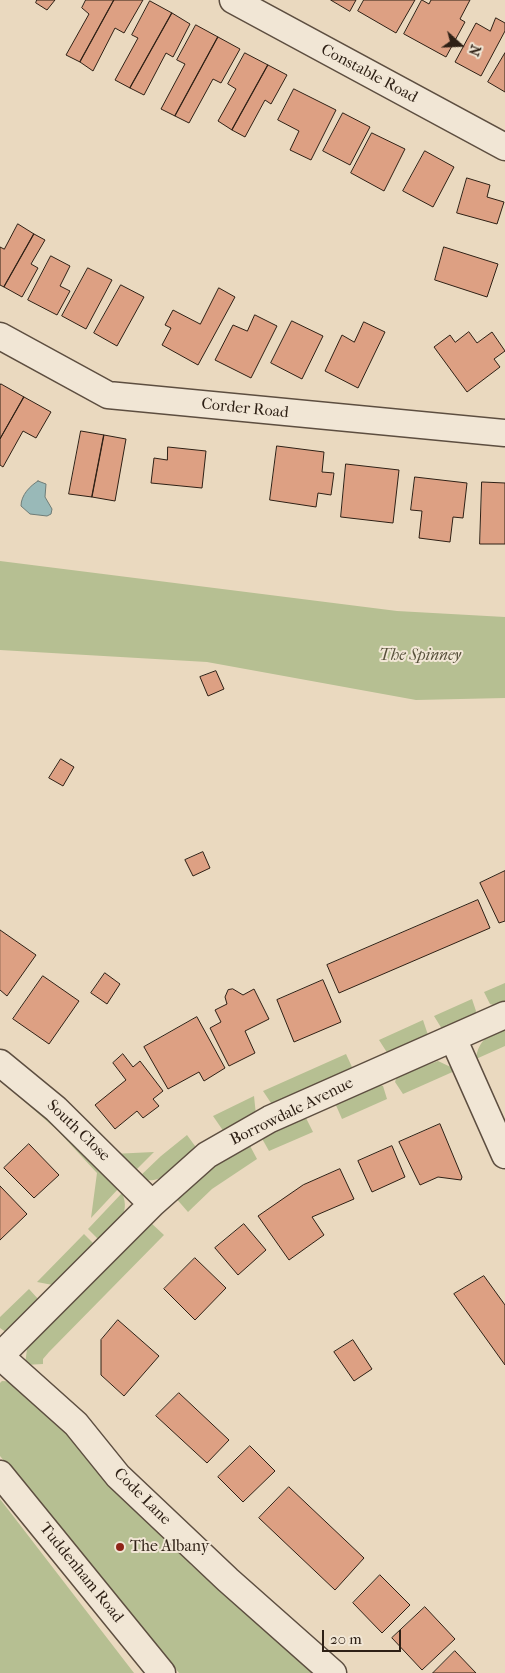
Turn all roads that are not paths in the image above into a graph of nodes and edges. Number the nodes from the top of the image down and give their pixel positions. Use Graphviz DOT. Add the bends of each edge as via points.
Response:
graph roads {
  1 [pos="233,0"];
  2 [pos="505,147"];
  3 [pos="0,336"];
  4 [pos="505,433"];
  5 [pos="505,1015"];
  6 [pos="453,1038"];
  7 [pos="0,1063"];
  8 [pos="505,1155"];
  9 [pos="152,1204"];
  10 [pos="0,1356"];
  11 [pos="0,1474"];
  12 [pos="162,1673"];
  13 [pos="333,1673"];
  1 -- 2 [label="street, Constable Road"];
  3 -- 4 [label="street, Corder Road" via="108,395"];
  5 -- 6 [label="street, Borrowdale Avenue"];
  6 -- 8 [label="street"];
  6 -- 9 [label="street, Borrowdale Avenue" via="237,1136 207,1156"];
  7 -- 9 [label="street, South Close" via="56,1110"];
  9 -- 10 [label="street, Borrowdale Avenue"];
  10 -- 13 [label="street, Code Lane" via="76,1424 118,1476"];
  11 -- 12 [label="street, Tuddenham Road"];
}
